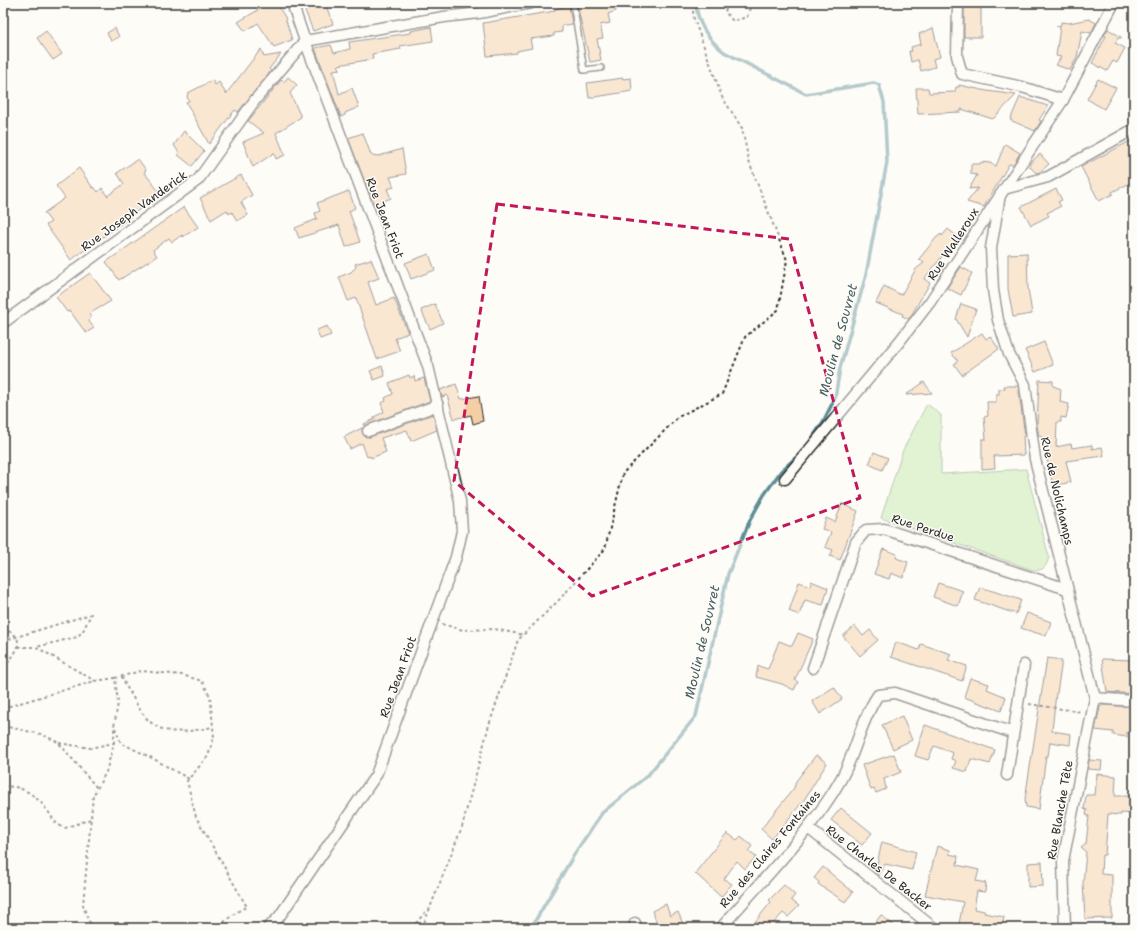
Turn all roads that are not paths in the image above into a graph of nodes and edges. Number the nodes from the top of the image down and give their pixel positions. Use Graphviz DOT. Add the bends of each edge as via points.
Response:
graph roads {
  1 [pos="292,3"];
  2 [pos="530,3"];
  3 [pos="573,3"];
  4 [pos="958,3"];
  5 [pos="1114,3"];
  6 [pos="305,41"];
  7 [pos="601,68"];
  8 [pos="1063,100"];
  9 [pos="1134,129"];
  10 [pos="1002,192"];
  11 [pos="3,324"];
  12 [pos="438,405"];
  13 [pos="368,432"];
  14 [pos="785,479"];
  15 [pos="1067,590"];
  16 [pos="1024,665"];
  17 [pos="813,668"];
  18 [pos="1095,698"];
  19 [pos="1134,701"];
  20 [pos="1013,733"];
  21 [pos="1007,775"];
  22 [pos="808,828"];
  23 [pos="268,928"];
  24 [pos="721,928"];
  25 [pos="934,928"];
  26 [pos="1064,928"];
  1 -- 6 [label="street, Rue Jean Friot"];
  2 -- 6 [label="street" via="479,14 444,17"];
  3 -- 7 [label="lane" via="584,70"];
  4 -- 8 [label="street" via="957,56 962,74 1022,87"];
  5 -- 8 [label="street, Rue Walleroux"];
  6 -- 11 [label="street, Rue Joseph Vanderick" via="255,100 198,180"];
  6 -- 12 [label="street, Rue Jean Friot" via="428,366"];
  8 -- 10 [label="street, Rue Walleroux"];
  9 -- 10 [label="street" via="1048,177"];
  10 -- 14 [label="street, Rue Walleroux" via="930,302"];
  10 -- 15 [label="street, Rue de Nolichamps" via="991,248 993,290 1009,354 1025,385 1035,459"];
  12 -- 13 [label="street"];
  12 -- 23 [label="street, Rue Jean Friot" via="460,501 462,531 456,557 376,775 279,917"];
  15 -- 17 [label="street, Rue Perdue" via="884,529 866,530 856,542"];
  15 -- 18 [label="street, Rue de Nolichamps"];
  16 -- 20 [label="street"];
  18 -- 19 [label="street"];
  18 -- 26 [label="street, Rue Blanche Tête" via="1063,861"];
  20 -- 21 [label="street"];
  20 -- 22 [label="street, Rue des Claires Fontaines" via="895,693 878,695 870,707 842,777"];
  22 -- 24 [label="street, Rue des Claires Fontaines"];
  22 -- 25 [label="street, Rue Charles De Backer"];
}
